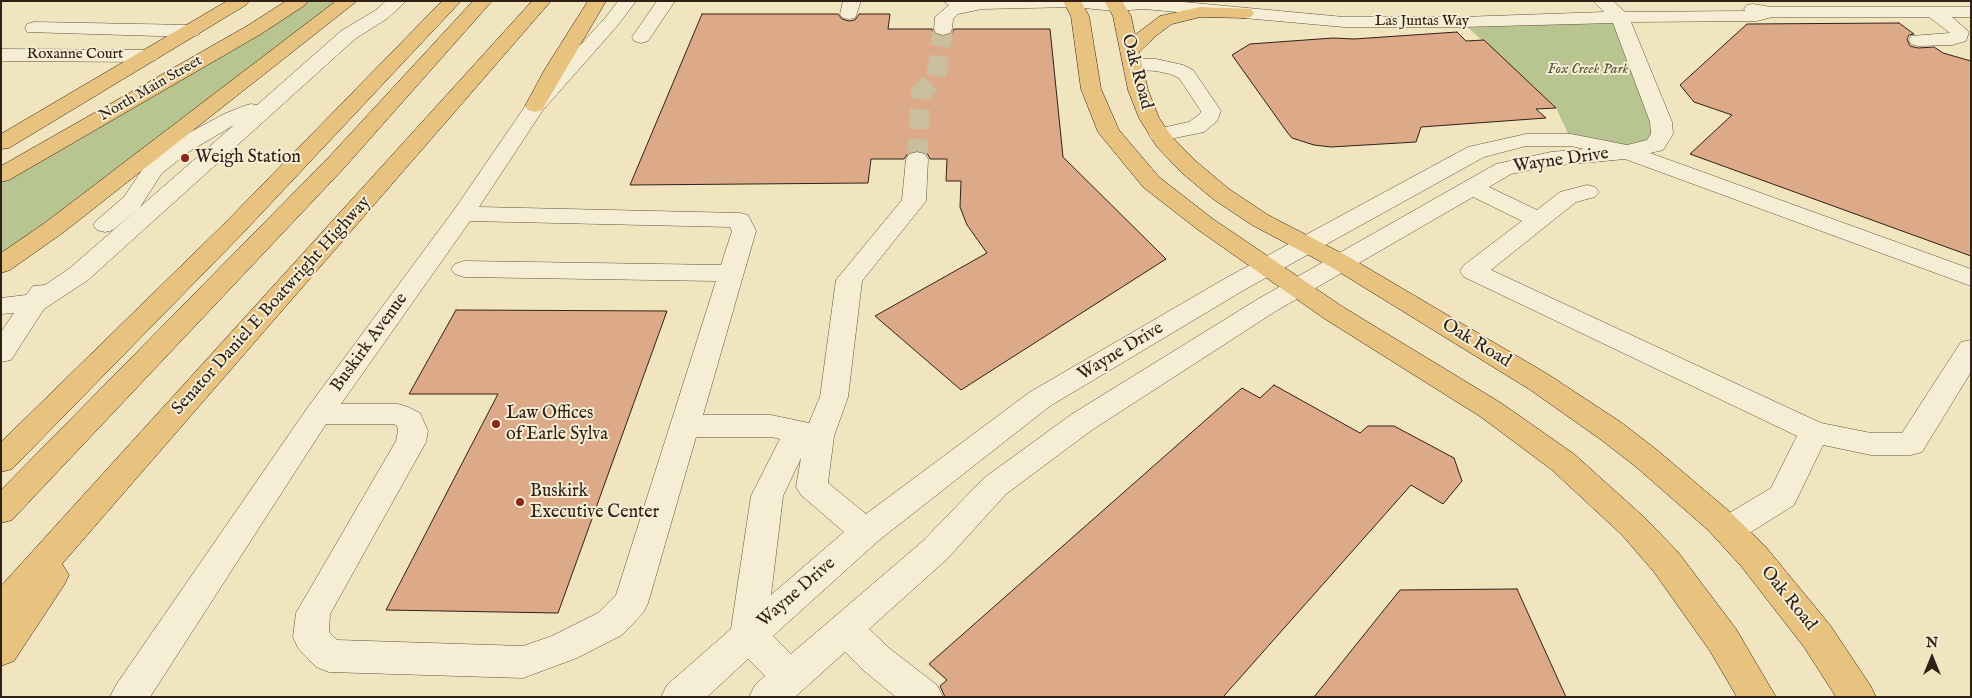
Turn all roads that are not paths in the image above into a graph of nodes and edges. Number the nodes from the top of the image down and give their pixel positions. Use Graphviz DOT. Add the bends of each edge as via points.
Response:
graph roads {
  1 [pos="240,1"];
  2 [pos="299,1"];
  3 [pos="348,1"];
  4 [pos="452,1"];
  5 [pos="483,1"];
  6 [pos="542,1"];
  7 [pos="597,1"];
  8 [pos="627,1"];
  9 [pos="666,1"];
  10 [pos="952,1"];
  11 [pos="1265,1"];
  12 [pos="1073,2"];
  13 [pos="979,4"];
  14 [pos="1114,4"];
  15 [pos="1712,4"];
  16 [pos="1765,7"];
  17 [pos="390,8"];
  18 [pos="1611,9"];
  19 [pos="1933,12"];
  20 [pos="1971,12"];
  21 [pos="1245,13"];
  22 [pos="34,28"];
  23 [pos="943,29"];
  24 [pos="191,31"];
  25 [pos="641,37"];
  26 [pos="1918,40"];
  27 [pos="1,55"];
  28 [pos="149,56"];
  29 [pos="1131,58"];
  30 [pos="535,106"];
  31 [pos="1160,135"];
  32 [pos="1,143"];
  33 [pos="1628,152"];
  34 [pos="917,160"];
  35 [pos="1,175"];
  36 [pos="1471,187"];
  37 [pos="1587,192"];
  38 [pos="463,214"];
  39 [pos="1539,220"];
  40 [pos="1307,245"];
  41 [pos="1340,262"];
  42 [pos="3,263"];
  43 [pos="1267,266"];
  44 [pos="464,269"];
  45 [pos="731,273"];
  46 [pos="1971,278"];
  47 [pos="1298,287"];
  48 [pos="36,303"];
  49 [pos="1,306"];
  50 [pos="1,314"];
  51 [pos="1971,349"];
  52 [pos="1,353"];
  53 [pos="318,414"];
  54 [pos="684,426"];
  55 [pos="1814,432"];
  56 [pos="809,434"];
  57 [pos="1,461"];
  58 [pos="109,489"];
  59 [pos="1,511"];
  60 [pos="1728,530"];
  61 [pos="866,532"];
  62 [pos="1,610"];
  63 [pos="846,629"];
  64 [pos="748,636"];
  65 [pos="1,650"];
  66 [pos="780,687"];
  67 [pos="129,697"];
  68 [pos="680,697"];
  69 [pos="924,697"];
  70 [pos="1757,697"];
  71 [pos="1857,697"];
  1 -- 24 [label="main road, North Main Street"];
  2 -- 35 [label="main road, North Main Street"];
  3 -- 42 [label="main road" via="55,227"];
  4 -- 57 [label="main road" via="234,228"];
  5 -- 59 [label="main road" via="344,155"];
  6 -- 58 [label="main road, Senator Daniel E Boatwright Highway"];
  7 -- 30 [label="main road"];
  8 -- 30 [label="street, Buskirk Avenue"];
  9 -- 25 [label="street"];
  10 -- 13 [label="street, Las Juntas Way"];
  11 -- 18 [label="street, Las Juntas Way" via="1360,10"];
  12 -- 13 [label="street, Las Juntas Way"];
  12 -- 14 [label="street, Las Juntas Way"];
  12 -- 43 [label="main road" via="1080,16 1091,89 1109,132 1151,182"];
  13 -- 23 [label="street" via="952,10 944,18"];
  14 -- 21 [label="street, Las Juntas Way"];
  14 -- 29 [label="main road, Oak Road" via="1122,16"];
  15 -- 16 [label="street, Las Juntas Way"];
  15 -- 18 [label="street, Las Juntas Way"];
  16 -- 18 [label="street, Las Juntas Way" via="1756,16"];
  16 -- 19 [label="street, Las Juntas Way"];
  17 -- 48 [label="street" via="366,36 93,285"];
  17 -- 48 [label="street" via="348,35 273,102 231,118 182,146 154,169 132,202 53,271"];
  18 -- 21 [label="street, Las Juntas Way" via="1462,22 1344,22"];
  18 -- 33 [label="street" via="1661,122 1662,134 1655,145"];
  19 -- 20 [label="street, Las Juntas Way"];
  19 -- 26 [label="street" via="1960,32 1959,37"];
  21 -- 29 [label="main road" via="1200,12 1166,20 1146,34"];
  22 -- 24 [label="street"];
  24 -- 28 [label="main road, North Main Street"];
  27 -- 28 [label="street, Roxanne Court"];
  28 -- 32 [label="main road, North Main Street"];
  29 -- 31 [label="main road, Oak Road" via="1138,90"];
  29 -- 31 [label="street" via="1186,74 1211,111 1210,117 1196,127"];
  30 -- 38 [label="street, Buskirk Avenue"];
  31 -- 40 [label="main road, Oak Road" via="1190,168 1221,194"];
  33 -- 36 [label="street, Wayne Drive" via="1551,158 1504,169"];
  33 -- 40 [label="street, Wayne Drive" via="1571,140 1526,140 1476,152"];
  33 -- 46 [label="street, Wayne Drive"];
  34 -- 56 [label="street" via="914,201 849,280 834,397"];
  36 -- 39 [label="street"];
  36 -- 41 [label="street, Wayne Drive"];
  37 -- 39 [label="street" via="1568,197"];
  38 -- 45 [label="street" via="740,220 744,231"];
  38 -- 53 [label="street, Buskirk Avenue"];
  39 -- 55 [label="street" via="1473,271"];
  40 -- 41 [label="main road, Oak Road"];
  40 -- 43 [label="street, Wayne Drive"];
  41 -- 47 [label="street, Wayne Drive"];
  41 -- 60 [label="main road, Oak Road" via="1532,378 1611,431 1683,488"];
  43 -- 47 [label="main road"];
  43 -- 61 [label="street, Wayne Drive" via="1040,399"];
  44 -- 45 [label="street"];
  45 -- 54 [label="street"];
  47 -- 63 [label="street, Wayne Drive" via="1082,422 995,486 935,550"];
  47 -- 70 [label="main road" via="1334,313 1491,410 1552,454 1598,494 1633,526 1695,600"];
  48 -- 49 [label="street"];
  48 -- 50 [label="street"];
  48 -- 52 [label="street"];
  51 -- 55 [label="street" via="1911,444 1871,444"];
  53 -- 54 [label="street" via="398,414 410,420 413,431 411,442 314,613 311,637 329,656 523,662 564,647 610,624 631,603"];
  53 -- 67 [label="street, Buskirk Avenue"];
  54 -- 56 [label="street" via="771,426"];
  55 -- 60 [label="street" via="1783,496"];
  56 -- 61 [label="street" via="812,487"];
  56 -- 64 [label="street" via="766,496"];
  58 -- 62 [label="main road, Senator Daniel E Boatwright Highway"];
  58 -- 65 [label="main road"];
  60 -- 71 [label="main road, Oak Road" via="1785,594"];
  61 -- 64 [label="street, Wayne Drive"];
  63 -- 66 [label="street, Wayne Drive"];
  63 -- 69 [label="street" via="876,659"];
  64 -- 66 [label="street"];
  64 -- 68 [label="street, Wayne Drive"];
}
